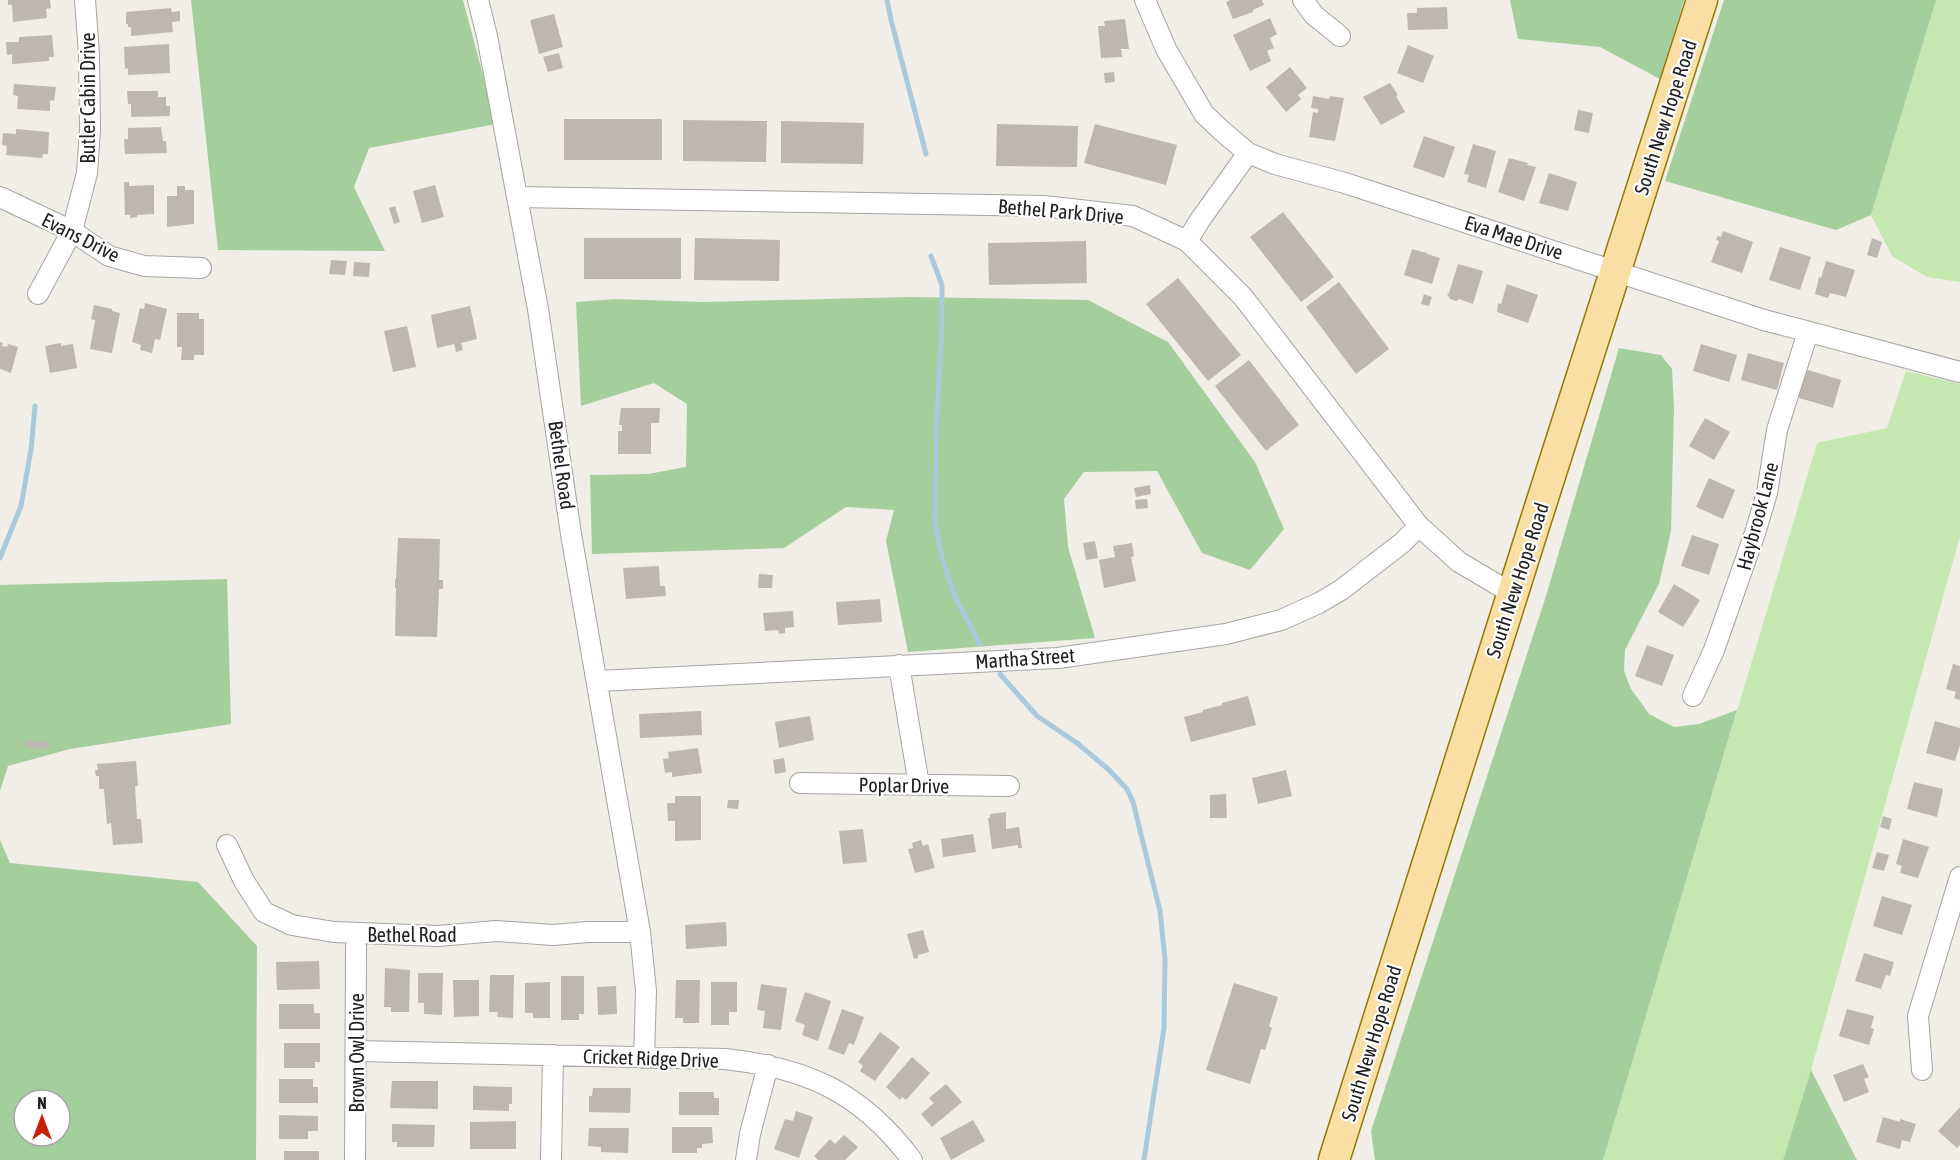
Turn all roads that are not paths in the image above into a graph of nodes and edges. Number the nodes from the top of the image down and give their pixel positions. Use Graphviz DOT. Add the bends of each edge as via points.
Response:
graph roads {
  1 [pos="85,0"];
  2 [pos="478,0"];
  3 [pos="1145,0"];
  4 [pos="1304,0"];
  5 [pos="1702,0"];
  6 [pos="1340,36"];
  7 [pos="1248,153"];
  8 [pos="518,196"];
  9 [pos="0,197"];
  10 [pos="72,231"];
  11 [pos="1187,241"];
  12 [pos="201,268"];
  13 [pos="1616,270"];
  14 [pos="38,294"];
  15 [pos="1808,332"];
  16 [pos="1960,372"];
  17 [pos="1419,526"];
  18 [pos="1513,594"];
  19 [pos="898,665"];
  20 [pos="598,681"];
  21 [pos="1693,696"];
  22 [pos="800,783"];
  23 [pos="919,785"];
  24 [pos="1009,786"];
  25 [pos="227,845"];
  26 [pos="1960,877"];
  27 [pos="640,932"];
  28 [pos="356,946"];
  29 [pos="356,1051"];
  30 [pos="553,1055"];
  31 [pos="644,1058"];
  32 [pos="768,1065"];
  33 [pos="1922,1070"];
  34 [pos="355,1160"];
  35 [pos="551,1160"];
  36 [pos="746,1160"];
  37 [pos="912,1160"];
  38 [pos="1334,1160"];
  1 -- 10 [label="street, Butler Cabin Drive" via="90,130 87,173"];
  2 -- 8 [label="street, Bethel Road"];
  3 -- 7 [label="street, Eva Mae Drive" via="1166,49 1204,114"];
  4 -- 6 [label="street" via="1314,15"];
  5 -- 13 [label="main road, South New Hope Road"];
  7 -- 11 [label="street"];
  7 -- 13 [label="street, Eva Mae Drive"];
  8 -- 11 [label="street, Bethel Park Drive" via="1044,206 1133,216"];
  8 -- 20 [label="street, Bethel Road"];
  9 -- 10 [label="street, Evans Drive"];
  10 -- 12 [label="street, Evans Drive" via="109,256 144,266"];
  10 -- 14 [label="street, Butler Cabin Drive"];
  11 -- 17 [label="street, Bethel Park Drive" via="1243,297"];
  13 -- 15 [label="street, Eva Mae Drive"];
  13 -- 18 [label="main road, South New Hope Road"];
  15 -- 16 [label="street, Eva Mae Drive"];
  15 -- 21 [label="street, Haybrook Lane" via="1777,430 1767,493 1755,533 1718,642"];
  17 -- 18 [label="street, Bethel Park Drive" via="1459,562"];
  17 -- 19 [label="street, Martha Street" via="1341,590 1281,620 1226,634 1058,658"];
  18 -- 38 [label="main road, South New Hope Road"];
  19 -- 20 [label="street, Martha Street"];
  19 -- 23 [label="street"];
  20 -- 27 [label="street, Bethel Road"];
  22 -- 23 [label="street, Poplar Drive"];
  23 -- 24 [label="street, Poplar Drive"];
  25 -- 27 [label="street, Bethel Road" via="264,912 292,926 343,933 438,936 496,931 553,935"];
  26 -- 33 [label="street" via="1918,1016"];
  27 -- 31 [label="street, Bethel Road" via="646,991"];
  28 -- 29 [label="street, Brown Owl Drive"];
  29 -- 30 [label="street, Cricket Ridge Drive"];
  29 -- 34 [label="street, Brown Owl Drive"];
  30 -- 31 [label="street, Cricket Ridge Drive"];
  30 -- 35 [label="street"];
  31 -- 32 [label="street, Cricket Ridge Drive" via="725,1059"];
  32 -- 36 [label="street"];
  32 -- 37 [label="street, Cricket Ridge Drive" via="827,1084 848,1097 882,1125"];
}
